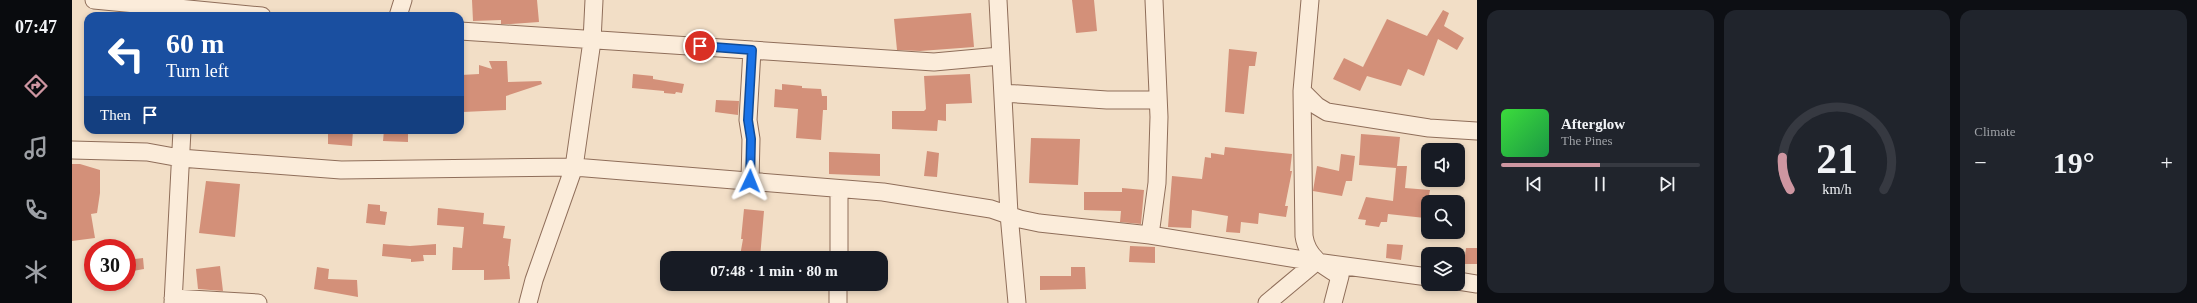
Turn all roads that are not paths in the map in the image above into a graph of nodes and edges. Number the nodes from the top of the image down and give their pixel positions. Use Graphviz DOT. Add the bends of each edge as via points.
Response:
graph roads {
  1 [pos="94,0"];
  2 [pos="403,0"];
  3 [pos="594,0"];
  4 [pos="998,0"];
  5 [pos="1154,0"];
  6 [pos="1310,0"];
  7 [pos="192,9"];
  8 [pos="222,12"];
  9 [pos="399,12"];
  10 [pos="464,31"];
  11 [pos="592,41"];
  12 [pos="752,50"];
  13 [pos="1000,56"];
  14 [pos="1302,91"];
  15 [pos="1003,93"];
  16 [pos="1158,100"];
  17 [pos="1477,131"];
  18 [pos="182,134"];
  19 [pos="72,150"];
  20 [pos="180,158"];
  21 [pos="574,167"];
  22 [pos="750,181"];
  23 [pos="839,189"];
  24 [pos="1009,214"];
  25 [pos="1150,235"];
  26 [pos="838,251"];
  27 [pos="1316,262"];
  28 [pos="1421,276"];
  29 [pos="1465,282"];
  30 [pos="1477,284"];
  31 [pos="838,291"];
  32 [pos="173,300"];
  33 [pos="258,303"];
  34 [pos="528,303"];
  35 [pos="838,303"];
  36 [pos="1017,303"];
  37 [pos="1267,303"];
  38 [pos="1333,303"];
  1 -- 7 [label="street"];
  2 -- 9 [label="street"];
  3 -- 11 [label="street"];
  4 -- 13 [label="street"];
  5 -- 16 [label="street" via="1153,31"];
  6 -- 14 [label="street"];
  7 -- 8 [label="street"];
  10 -- 11 [label="street"];
  11 -- 12 [label="street"];
  11 -- 21 [label="street"];
  12 -- 13 [label="street" via="934,62"];
  12 -- 22 [label="street" via="748,120 751,139"];
  13 -- 15 [label="street"];
  14 -- 17 [label="street" via="1327,112 1429,128"];
  14 -- 27 [label="street" via="1304,236"];
  15 -- 16 [label="street" via="1107,100"];
  15 -- 24 [label="street"];
  16 -- 25 [label="street" via="1157,183"];
  18 -- 20 [label="street"];
  19 -- 20 [label="street" via="141,152"];
  20 -- 21 [label="street" via="341,170"];
  20 -- 32 [label="street"];
  21 -- 22 [label="street"];
  21 -- 34 [label="street"];
  22 -- 23 [label="street"];
  23 -- 24 [label="street" via="926,198"];
  23 -- 26 [label="street"];
  24 -- 25 [label="street" via="1038,223"];
  24 -- 36 [label="street"];
  25 -- 27 [label="street"];
  27 -- 28 [label="street"];
  27 -- 37 [label="street"];
  27 -- 38 [label="street" via="1340,276"];
  29 -- 30 [label="street"];
  31 -- 35 [label="street"];
  32 -- 33 [label="street"];
}
